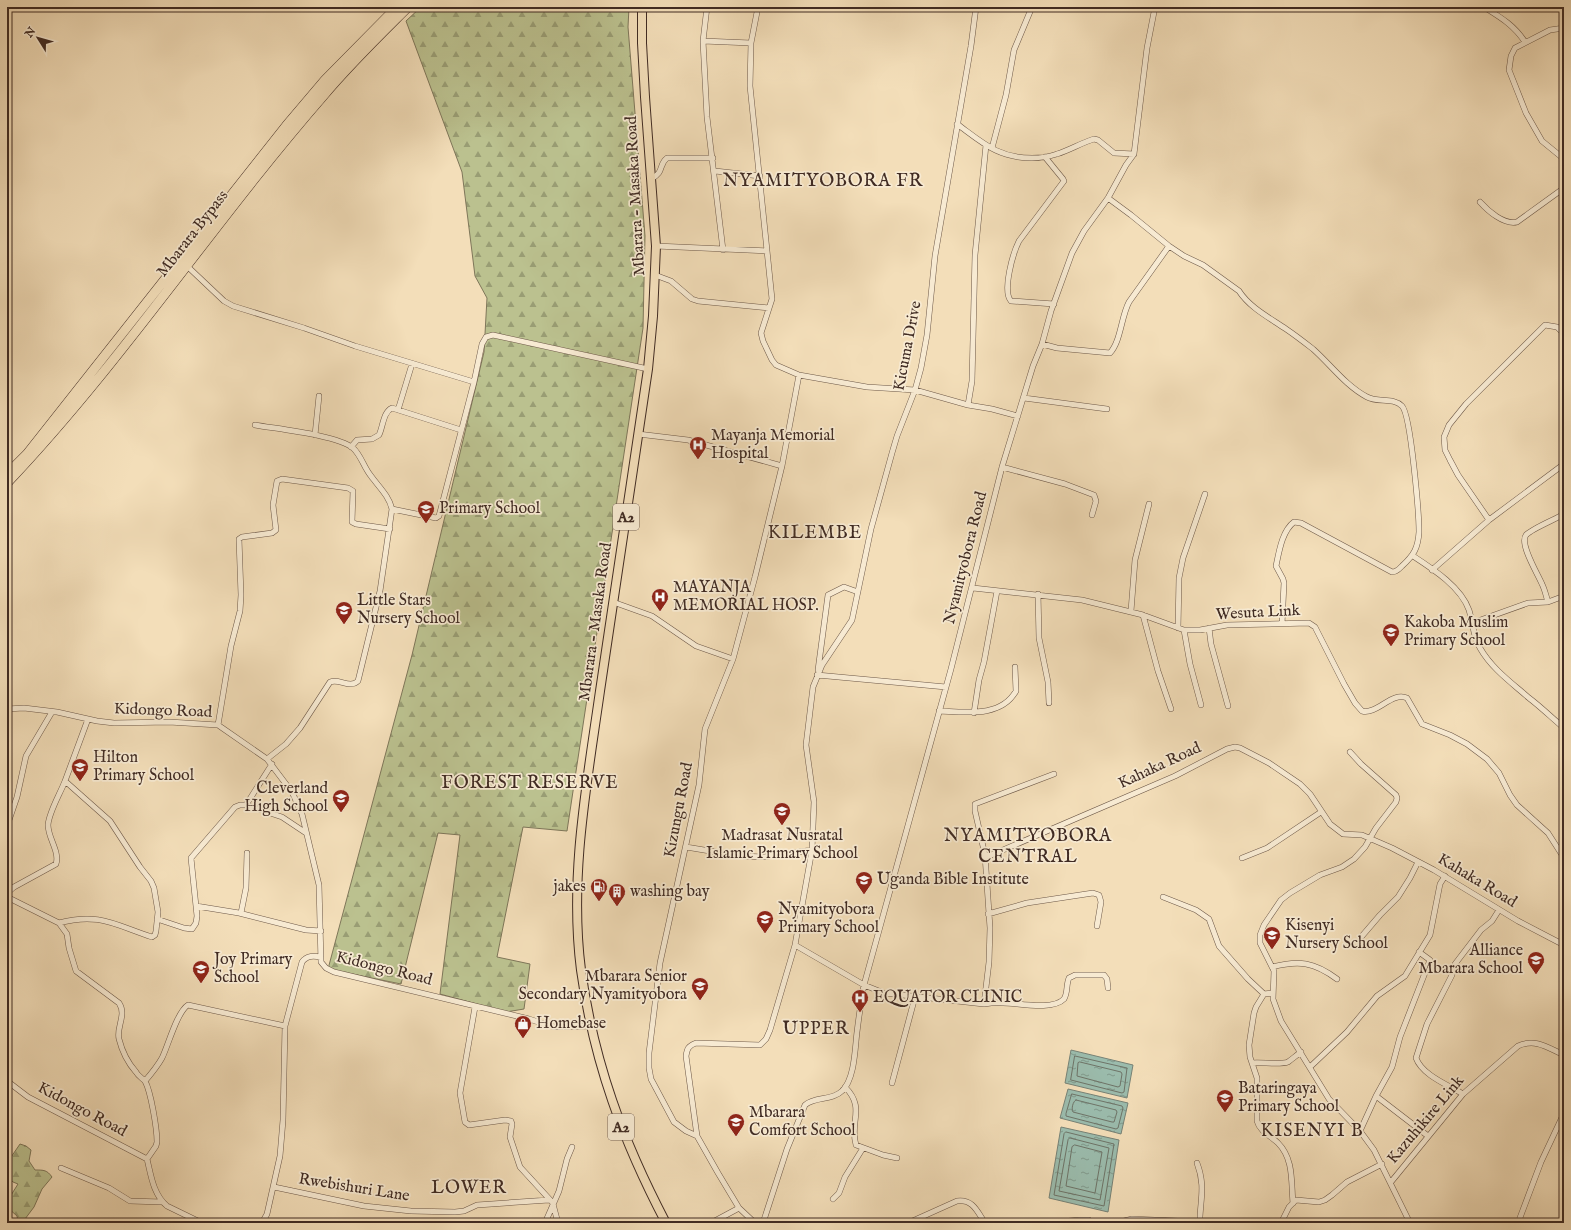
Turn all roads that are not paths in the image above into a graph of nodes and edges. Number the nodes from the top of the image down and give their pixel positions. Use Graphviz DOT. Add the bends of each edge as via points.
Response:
graph roads {
  1 [pos="397,7"];
  2 [pos="408,7"];
  3 [pos="642,7"];
  4 [pos="707,7"];
  5 [pos="758,7"];
  6 [pos="976,7"];
  7 [pos="1032,7"];
  8 [pos="1155,7"];
  9 [pos="1484,7"];
  10 [pos="1564,28"];
  11 [pos="704,41"];
  12 [pos="1525,42"];
  13 [pos="750,43"];
  14 [pos="957,124"];
  15 [pos="986,145"];
  16 [pos="992,148"];
  17 [pos="1134,154"];
  18 [pos="713,158"];
  19 [pos="1045,158"];
  20 [pos="1564,159"];
  21 [pos="714,171"];
  22 [pos="760,176"];
  23 [pos="651,178"];
  24 [pos="1564,188"];
  25 [pos="1108,198"];
  26 [pos="1480,202"];
  27 [pos="656,246"];
  28 [pos="1169,246"];
  29 [pos="723,250"];
  30 [pos="766,251"];
  31 [pos="187,266"];
  32 [pos="655,275"];
  33 [pos="1054,304"];
  34 [pos="770,308"];
  35 [pos="1564,334"];
  36 [pos="1042,344"];
  37 [pos="412,364"];
  38 [pos="648,369"];
  39 [pos="799,375"];
  40 [pos="474,382"];
  41 [pos="915,390"];
  42 [pos="319,396"];
  43 [pos="1024,398"];
  44 [pos="968,405"];
  45 [pos="1107,409"];
  46 [pos="398,410"];
  47 [pos="1018,416"];
  48 [pos="255,425"];
  49 [pos="462,430"];
  50 [pos="638,434"];
  51 [pos="315,435"];
  52 [pos="351,447"];
  53 [pos="1564,464"];
  54 [pos="782,466"];
  55 [pos="1002,467"];
  56 [pos="7,474"];
  57 [pos="7,483"];
  58 [pos="1205,494"];
  59 [pos="1148,504"];
  60 [pos="392,510"];
  61 [pos="1564,514"];
  62 [pos="1092,515"];
  63 [pos="1489,520"];
  64 [pos="390,529"];
  65 [pos="1413,556"];
  66 [pos="1432,570"];
  67 [pos="973,588"];
  68 [pos="997,591"];
  69 [pos="858,592"];
  70 [pos="1038,594"];
  71 [pos="1564,596"];
  72 [pos="613,602"];
  73 [pos="1548,602"];
  74 [pos="1131,611"];
  75 [pos="1143,615"];
  76 [pos="1472,623"];
  77 [pos="1282,624"];
  78 [pos="1178,628"];
  79 [pos="1209,628"];
  80 [pos="1184,630"];
  81 [pos="732,659"];
  82 [pos="1015,667"];
  83 [pos="817,674"];
  84 [pos="946,687"];
  85 [pos="1049,703"];
  86 [pos="1201,705"];
  87 [pos="1228,706"];
  88 [pos="7,709"];
  89 [pos="1171,709"];
  90 [pos="939,711"];
  91 [pos="52,712"];
  92 [pos="974,713"];
  93 [pos="88,719"];
  94 [pos="218,725"];
  95 [pos="1564,728"];
  96 [pos="1350,752"];
  97 [pos="267,759"];
  98 [pos="272,764"];
  99 [pos="1054,774"];
  100 [pos="65,782"];
  101 [pos="246,805"];
  102 [pos="1321,812"];
  103 [pos="7,826"];
  104 [pos="306,833"];
  105 [pos="1370,838"];
  106 [pos="686,847"];
  107 [pos="812,850"];
  108 [pos="248,853"];
  109 [pos="986,855"];
  110 [pos="1242,858"];
  111 [pos="1564,858"];
  112 [pos="1418,862"];
  113 [pos="1445,876"];
  114 [pos="7,893"];
  115 [pos="7,897"];
  116 [pos="1163,897"];
  117 [pos="196,906"];
  118 [pos="1499,910"];
  119 [pos="241,913"];
  120 [pos="988,914"];
  121 [pos="157,919"];
  122 [pos="59,923"];
  123 [pos="1097,926"];
  124 [pos="321,932"];
  125 [pos="1362,936"];
  126 [pos="795,945"];
  127 [pos="1564,945"];
  128 [pos="1419,952"];
  129 [pos="321,957"];
  130 [pos="1272,967"];
  131 [pos="1337,979"];
  132 [pos="864,985"];
  133 [pos="1108,988"];
  134 [pos="1272,993"];
  135 [pos="1264,994"];
  136 [pos="915,997"];
  137 [pos="984,1004"];
  138 [pos="475,1007"];
  139 [pos="285,1026"];
  140 [pos="592,1026"];
  141 [pos="1301,1052"];
  142 [pos="1564,1055"];
  143 [pos="1252,1063"];
  144 [pos="1310,1067"];
  145 [pos="7,1081"];
  146 [pos="145,1081"];
  147 [pos="892,1083"];
  148 [pos="845,1087"];
  149 [pos="1462,1094"];
  150 [pos="1376,1096"];
  151 [pos="1564,1113"];
  152 [pos="1360,1131"];
  153 [pos="697,1136"];
  154 [pos="1428,1136"];
  155 [pos="572,1147"];
  156 [pos="863,1148"];
  157 [pos="897,1158"];
  158 [pos="147,1159"];
  159 [pos="1197,1163"];
  160 [pos="1382,1164"];
  161 [pos="61,1168"];
  162 [pos="1391,1182"];
  163 [pos="274,1187"];
  164 [pos="833,1199"];
  165 [pos="162,1202"];
  166 [pos="551,1202"];
  167 [pos="1292,1202"];
  168 [pos="740,1208"];
  169 [pos="1201,1222"];
  170 [pos="202,1223"];
  171 [pos="262,1223"];
  172 [pos="545,1223"];
  173 [pos="558,1223"];
  174 [pos="666,1223"];
  175 [pos="711,1223"];
  176 [pos="755,1223"];
  177 [pos="763,1223"];
  178 [pos="908,1223"];
  179 [pos="985,1223"];
  180 [pos="1046,1223"];
  181 [pos="1090,1223"];
  182 [pos="1116,1223"];
  183 [pos="1281,1223"];
  184 [pos="1410,1223"];
  185 [pos="1518,1223"];
  1 -- 56 [label="highway, Mbarara Bypass" via="326,80 282,131 37,441"];
  2 -- 31 [label="highway, Mbarara Bypass" via="324,94"];
  3 -- 23 [label="main road, Mbarara - Masaka Road / A2"];
  4 -- 11 [label="street"];
  5 -- 13 [label="street"];
  6 -- 14 [label="street, Kicuma Drive"];
  7 -- 16 [label="street" via="1014,50 1006,96"];
  8 -- 17 [label="street" via="1147,48"];
  9 -- 12 [label="street" via="1514,27"];
  10 -- 12 [label="street" via="1550,30"];
  11 -- 13 [label="street"];
  11 -- 18 [label="street" via="707,117"];
  12 -- 20 [label="street" via="1515,48 1509,70 1526,113 1542,141"];
  13 -- 22 [label="street" via="750,86"];
  14 -- 15 [label="street"];
  14 -- 41 [label="street, Kicuma Drive" via="935,256 927,335"];
  15 -- 16 [label="street"];
  15 -- 44 [label="street" via="975,255 972,381"];
  16 -- 19 [label="street" via="1014,157"];
  17 -- 19 [label="street" via="1114,153 1094,139"];
  17 -- 25 [label="street, Nyamityobora Road"];
  18 -- 21 [label="street"];
  18 -- 23 [label="street" via="667,158 659,174"];
  19 -- 33 [label="street" via="1064,181 1019,241 1011,260 1008,296 1016,303"];
  21 -- 22 [label="street"];
  21 -- 29 [label="street"];
  22 -- 30 [label="street"];
  23 -- 27 [label="main road, Mbarara - Masaka Road / A2"];
  24 -- 26 [label="street" via="1513,223 1492,214"];
  25 -- 28 [label="street"];
  25 -- 33 [label="street, Nyamityobora Road" via="1084,231 1072,253"];
  27 -- 29 [label="street"];
  27 -- 32 [label="main road, Mbarara - Masaka Road / A2"];
  28 -- 36 [label="street" via="1133,294 1125,309 1116,344 1110,353"];
  28 -- 65 [label="street" via="1203,265 1239,291 1254,306 1313,350 1360,393 1369,398 1396,402 1402,406 1407,418 1418,510 1418,535"];
  29 -- 30 [label="street"];
  30 -- 34 [label="street" via="772,299"];
  31 -- 37 [label="street" via="227,304"];
  31 -- 57 [label="highway, Mbarara Bypass" via="43,446"];
  32 -- 34 [label="street" via="671,281 698,301"];
  32 -- 38 [label="main road, Mbarara - Masaka Road / A2"];
  33 -- 36 [label="street, Nyamityobora Road"];
  34 -- 39 [label="street" via="762,333 766,351 776,365"];
  35 -- 63 [label="street" via="1557,327 1545,324 1466,404 1446,430 1445,450"];
  36 -- 43 [label="street, Nyamityobora Road"];
  37 -- 40 [label="street"];
  37 -- 46 [label="street"];
  38 -- 40 [label="street" via="493,335 484,339"];
  38 -- 50 [label="main road, Mbarara - Masaka Road / A2"];
  39 -- 41 [label="street" via="867,387"];
  39 -- 54 [label="street, Kizungu Road"];
  40 -- 49 [label="street"];
  41 -- 44 [label="street"];
  41 -- 69 [label="street, Kicuma Drive" via="895,442"];
  42 -- 51 [label="street"];
  43 -- 45 [label="street"];
  43 -- 47 [label="street, Nyamityobora Road"];
  44 -- 47 [label="street"];
  46 -- 49 [label="street"];
  46 -- 52 [label="street" via="392,408 387,411 379,435 357,440"];
  47 -- 55 [label="street, Nyamityobora Road"];
  48 -- 51 [label="street"];
  49 -- 60 [label="street" via="439,517"];
  50 -- 54 [label="street" via="688,440"];
  50 -- 72 [label="main road, Mbarara - Masaka Road / A2"];
  51 -- 52 [label="street"];
  52 -- 60 [label="street" via="387,497"];
  53 -- 63 [label="street"];
  54 -- 81 [label="street, Kizungu Road"];
  55 -- 62 [label="street" via="1060,482 1094,495 1096,501"];
  55 -- 67 [label="street, Nyamityobora Road"];
  58 -- 78 [label="street" via="1183,558 1179,578"];
  59 -- 74 [label="street" via="1135,560"];
  60 -- 64 [label="street"];
  61 -- 73 [label="street" via="1531,532 1524,540"];
  63 -- 66 [label="street"];
  64 -- 94 [label="street" via="352,522 353,491 348,488 282,478 277,481 273,505 276,530 239,539 240,611 231,646"];
  64 -- 97 [label="street" via="380,591 358,681 355,684 333,680 330,682 300,728 286,744"];
  65 -- 66 [label="street"];
  65 -- 77 [label="street" via="1398,570 1392,572 1301,523 1294,522 1285,536 1276,566 1284,583"];
  66 -- 76 [label="street" via="1459,592"];
  67 -- 68 [label="street, Wesuta Link"];
  67 -- 84 [label="street, Nyamityobora Road"];
  68 -- 70 [label="street, Wesuta Link"];
  68 -- 92 [label="street"];
  69 -- 83 [label="street, Kicuma Drive" via="852,620"];
  69 -- 83 [label="street" via="844,587 828,595"];
  70 -- 74 [label="street, Wesuta Link" via="1074,598"];
  70 -- 85 [label="street" via="1040,638"];
  71 -- 73 [label="street"];
  72 -- 81 [label="street" via="648,614 696,646"];
  72 -- 140 [label="main road, Mbarara - Masaka Road / A2" via="585,793 577,875 581,970"];
  73 -- 76 [label="street" via="1528,604"];
  74 -- 75 [label="street, Wesuta Link"];
  75 -- 78 [label="street, Wesuta Link"];
  75 -- 89 [label="street"];
  76 -- 95 [label="street" via="1479,648 1494,667"];
  77 -- 79 [label="street, Wesuta Link" via="1227,625"];
  77 -- 111 [label="street, Wesuta Link" via="1309,623 1315,627 1344,684 1362,712 1395,698 1404,697 1422,724 1467,744 1487,759 1499,772 1517,805 1548,833"];
  78 -- 80 [label="street, Wesuta Link"];
  79 -- 80 [label="street, Wesuta Link"];
  79 -- 87 [label="street"];
  80 -- 86 [label="street"];
  81 -- 106 [label="street, Kizungu Road" via="705,729 699,785"];
  82 -- 92 [label="street" via="1017,687 1008,702"];
  83 -- 84 [label="street"];
  83 -- 107 [label="street" via="811,699 806,745 814,802"];
  84 -- 90 [label="street, Nyamityobora Road"];
  88 -- 91 [label="street, Kidongo Road" via="24,708"];
  90 -- 92 [label="street"];
  90 -- 132 [label="street, Nyamityobora Road"];
  91 -- 93 [label="street, Kidongo Road"];
  91 -- 103 [label="street" via="26,756 17,798"];
  93 -- 94 [label="street, Kidongo Road" via="114,723 169,722"];
  93 -- 100 [label="street"];
  94 -- 97 [label="street, Kidongo Road"];
  96 -- 105 [label="street" via="1397,798"];
  97 -- 98 [label="street, Kidongo Road"];
  98 -- 101 [label="street"];
  98 -- 104 [label="street, Kidongo Road" via="292,792 302,814"];
  99 -- 109 [label="street" via="975,804"];
  100 -- 114 [label="street" via="48,824 57,858 56,864"];
  100 -- 121 [label="street" via="118,831 154,888"];
  101 -- 104 [label="street" via="282,817"];
  101 -- 117 [label="street" via="235,807 191,858"];
  102 -- 105 [label="street, Kahaka Road" via="1330,824 1343,834"];
  102 -- 109 [label="street, Kahaka Road" via="1310,794 1292,778 1235,746 1175,776 1042,834"];
  102 -- 110 [label="street" via="1267,848"];
  104 -- 124 [label="street, Kidongo Road" via="319,885"];
  105 -- 112 [label="street, Kahaka Road"];
  105 -- 130 [label="street" via="1365,848 1348,864 1290,892 1282,900 1260,935 1262,949"];
  106 -- 107 [label="street" via="740,856 764,857"];
  106 -- 153 [label="street, Kizungu Road" via="660,963 649,1068 674,1122"];
  107 -- 126 [label="street"];
  108 -- 119 [label="street" via="246,888"];
  109 -- 120 [label="street"];
  112 -- 113 [label="street, Kahaka Road"];
  112 -- 125 [label="street" via="1398,896"];
  113 -- 118 [label="street, Kahaka Road"];
  113 -- 128 [label="street" via="1440,884 1430,935"];
  115 -- 122 [label="street"];
  116 -- 135 [label="street" via="1196,910 1209,919 1219,946"];
  117 -- 119 [label="street"];
  117 -- 121 [label="street" via="196,923 192,929"];
  118 -- 127 [label="street, Kahaka Road"];
  118 -- 149 [label="street" via="1455,964 1427,1024 1416,1058 1429,1075"];
  119 -- 124 [label="street"];
  120 -- 123 [label="street" via="1027,903 1093,893 1099,895 1101,902"];
  120 -- 137 [label="street" via="990,928"];
  121 -- 122 [label="street" via="155,935 152,938 95,918"];
  122 -- 146 [label="street" via="67,934 76,971 121,1007 118,1036 121,1046 136,1073"];
  124 -- 129 [label="street, Kidongo Road"];
  126 -- 132 [label="street"];
  126 -- 153 [label="street" via="770,1030 760,1045 696,1043 686,1050"];
  128 -- 144 [label="street" via="1405,976 1377,996 1347,1032"];
  128 -- 150 [label="street" via="1430,960 1400,1037 1392,1067"];
  129 -- 138 [label="street, Kidongo Road" via="323,965 328,970"];
  129 -- 139 [label="street" via="311,956 302,962"];
  130 -- 131 [label="street" via="1288,963 1309,964"];
  130 -- 134 [label="street"];
  132 -- 136 [label="street" via="884,993"];
  132 -- 148 [label="street, Nyamityobora Road" via="856,1054"];
  133 -- 137 [label="street" via="1104,975 1075,975 1069,978 1066,996 1052,1004"];
  134 -- 135 [label="street"];
  134 -- 141 [label="street" via="1281,1021"];
  135 -- 143 [label="street" via="1256,1007 1252,1022 1249,1045"];
  136 -- 137 [label="street"];
  136 -- 147 [label="street"];
  138 -- 140 [label="street, Kidongo Road" via="554,1027"];
  138 -- 166 [label="street" via="460,1093 465,1122 469,1125 505,1120 511,1122 510,1137 520,1167"];
  139 -- 146 [label="street" via="188,1005 183,1009 162,1057"];
  139 -- 163 [label="street" via="283,1120"];
  140 -- 174 [label="main road, A2" via="599,1059 621,1126 638,1169"];
  141 -- 143 [label="street" via="1282,1064"];
  141 -- 144 [label="street"];
  142 -- 149 [label="street, Kazuhikire Link" via="1541,1044 1526,1042"];
  143 -- 167 [label="street" via="1257,1078 1257,1121 1286,1153 1291,1168"];
  144 -- 152 [label="street" via="1329,1099"];
  145 -- 158 [label="street, Kidongo Road" via="28,1097"];
  146 -- 158 [label="street" via="152,1104 157,1138 156,1146"];
  148 -- 156 [label="street" via="856,1103 855,1141 856,1145"];
  148 -- 177 [label="street" via="838,1094 809,1101 805,1105 787,1149"];
  149 -- 154 [label="street, Kazuhikire Link"];
  150 -- 152 [label="street"];
  150 -- 154 [label="street"];
  151 -- 185 [label="street" via="1541,1162"];
  152 -- 160 [label="street"];
  153 -- 168 [label="street"];
  154 -- 162 [label="street, Kazuhikire Link"];
  155 -- 166 [label="street" via="558,1191"];
  156 -- 157 [label="street"];
  156 -- 164 [label="street" via="845,1177 839,1193"];
  158 -- 165 [label="street" via="153,1184"];
  159 -- 169 [label="street" via="1203,1188"];
  160 -- 162 [label="street"];
  160 -- 167 [label="street" via="1347,1182 1325,1200 1319,1202 1300,1199"];
  161 -- 165 [label="street" via="130,1200"];
  162 -- 184 [label="street"];
  163 -- 166 [label="street, Rwebishuri Lane" via="364,1206 411,1211 455,1212 476,1205"];
  163 -- 171 [label="street"];
  165 -- 170 [label="street"];
  166 -- 172 [label="street"];
  166 -- 173 [label="street"];
  167 -- 183 [label="street"];
  168 -- 175 [label="street"];
  168 -- 176 [label="street"];
  169 -- 182 [label="street" via="1132,1219"];
  178 -- 179 [label="street" via="957,1200 970,1202"];
  180 -- 181 [label="street" via="1089,1220"];
}
